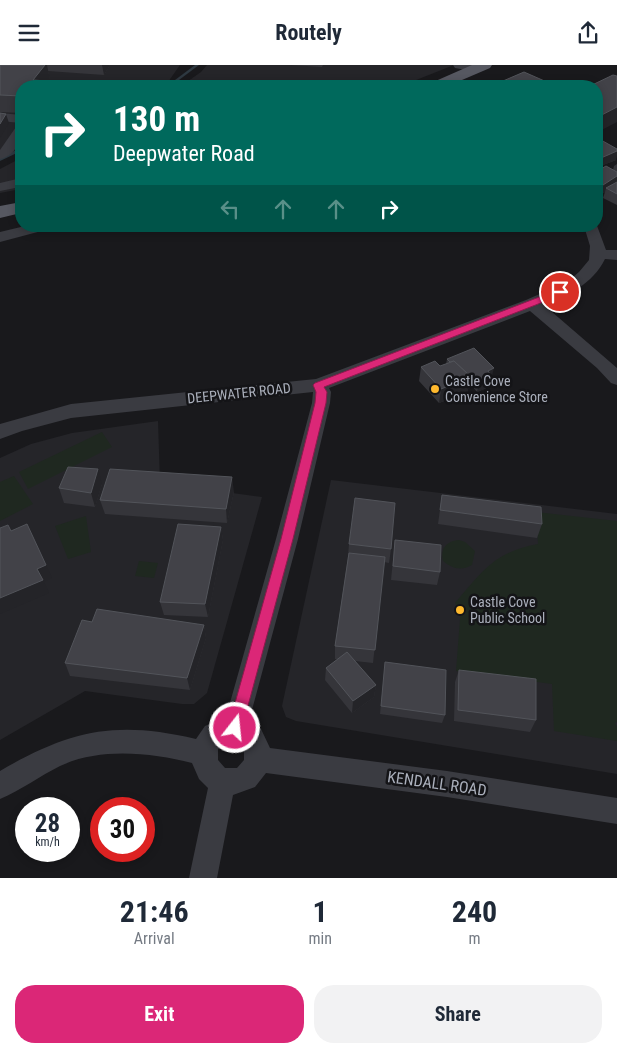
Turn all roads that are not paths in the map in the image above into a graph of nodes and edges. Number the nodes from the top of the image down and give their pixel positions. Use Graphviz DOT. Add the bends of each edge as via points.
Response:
graph roads {
  1 [pos="481,67"];
  2 [pos="456,69"];
  3 [pos="443,80"];
  4 [pos="0,117"];
  5 [pos="15,118"];
  6 [pos="15,139"];
  7 [pos="0,155"];
  8 [pos="15,183"];
  9 [pos="0,187"];
  10 [pos="15,209"];
  11 [pos="0,211"];
  12 [pos="20,232"];
  13 [pos="594,232"];
  14 [pos="0,237"];
  15 [pos="598,254"];
  16 [pos="617,255"];
  17 [pos="532,304"];
  18 [pos="617,379"];
  19 [pos="318,385"];
  20 [pos="0,432"];
  21 [pos="235,728"];
  22 [pos="204,753"];
  23 [pos="257,759"];
  24 [pos="224,781"];
  25 [pos="0,786"];
  26 [pos="617,811"];
  27 [pos="203,878"];
  1 -- 2 [label="main road"];
  2 -- 3 [label="main road"];
  4 -- 5 [label="street"];
  6 -- 7 [label="street"];
  8 -- 9 [label="street"];
  10 -- 11 [label="main road"];
  12 -- 14 [label="street"];
  13 -- 15 [label="street"];
  15 -- 16 [label="street"];
  15 -- 17 [label="street, DEEPWATER ROAD" via="594,266 580,281"];
  17 -- 18 [label="street"];
  17 -- 19 [label="street, DEEPWATER ROAD"];
  19 -- 20 [label="street, DEEPWATER ROAD" via="71,411"];
  19 -- 21 [label="street" via="322,392 321,403 285,549"];
  21 -- 22 [label="street" via="218,732 206,745"];
  21 -- 23 [label="street" via="256,742"];
  22 -- 24 [label="street" via="206,768 216,779"];
  22 -- 25 [label="street" via="140,742 92,744 70,749"];
  23 -- 24 [label="street" via="254,768 241,779"];
  23 -- 26 [label="street, KENDALL ROAD" via="448,784"];
  24 -- 27 [label="street"];
}
